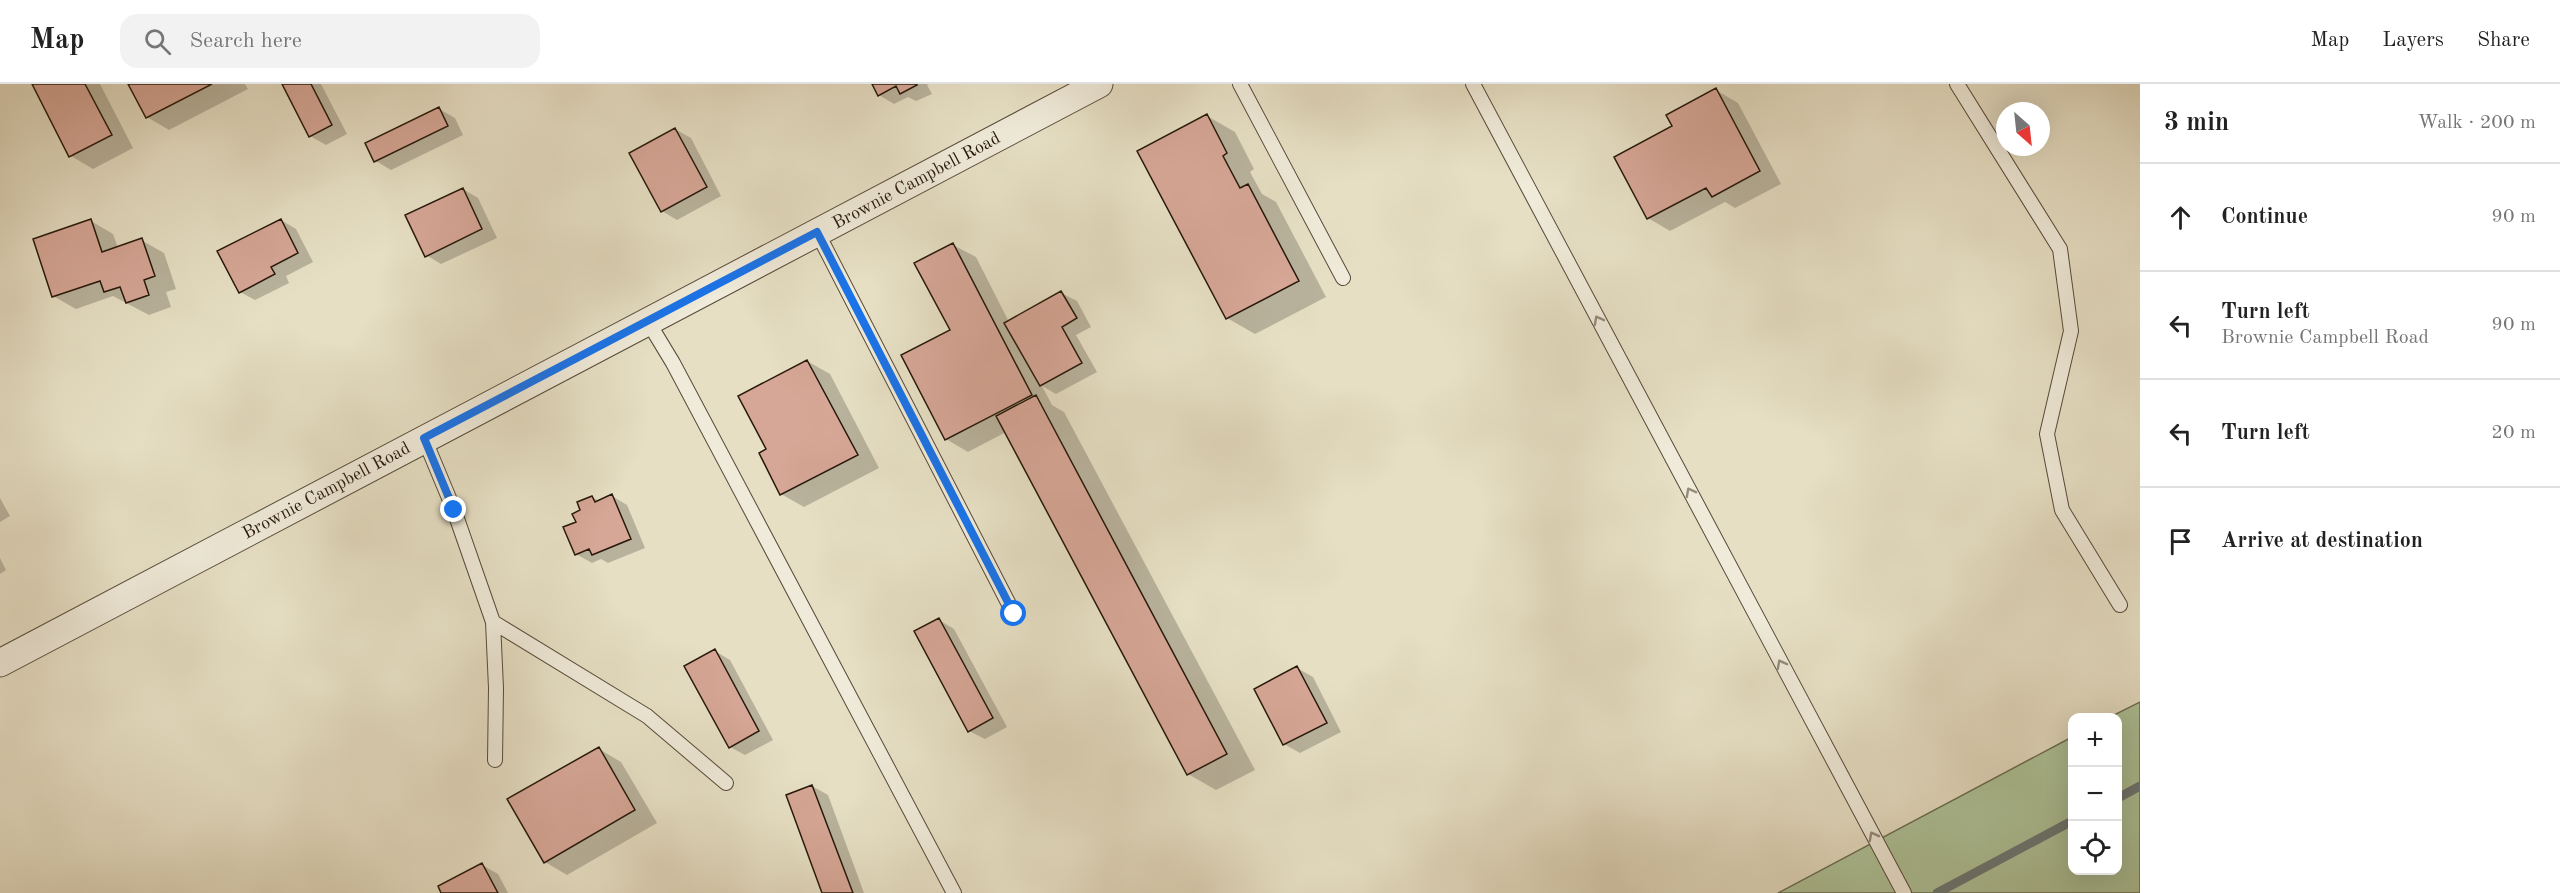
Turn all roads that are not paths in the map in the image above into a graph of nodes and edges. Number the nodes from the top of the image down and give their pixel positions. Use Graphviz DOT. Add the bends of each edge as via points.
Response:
graph roads {
  1 [pos="1099,84"];
  2 [pos="1240,84"];
  3 [pos="1473,84"];
  4 [pos="1957,84"];
  5 [pos="817,232"];
  6 [pos="1343,278"];
  7 [pos="647,320"];
  8 [pos="424,438"];
  9 [pos="2120,605"];
  10 [pos="1014,614"];
  11 [pos="493,622"];
  12 [pos="0,663"];
  13 [pos="495,760"];
  14 [pos="726,783"];
  15 [pos="1902,890"];
  16 [pos="954,893"];
  1 -- 5 [label="street, Brownie Campbell Road"];
  2 -- 6 [label="lane"];
  15 -- 3 [label="lane, one-way"];
  4 -- 9 [label="lane" via="2060,249 2071,331 2047,434 2062,510"];
  5 -- 7 [label="street, Brownie Campbell Road"];
  5 -- 10 [label="lane"];
  7 -- 8 [label="street, Brownie Campbell Road"];
  7 -- 16 [label="lane"];
  8 -- 11 [label="lane"];
  8 -- 12 [label="street, Brownie Campbell Road"];
  11 -- 13 [label="lane"];
  11 -- 14 [label="lane" via="647,716"];
}
